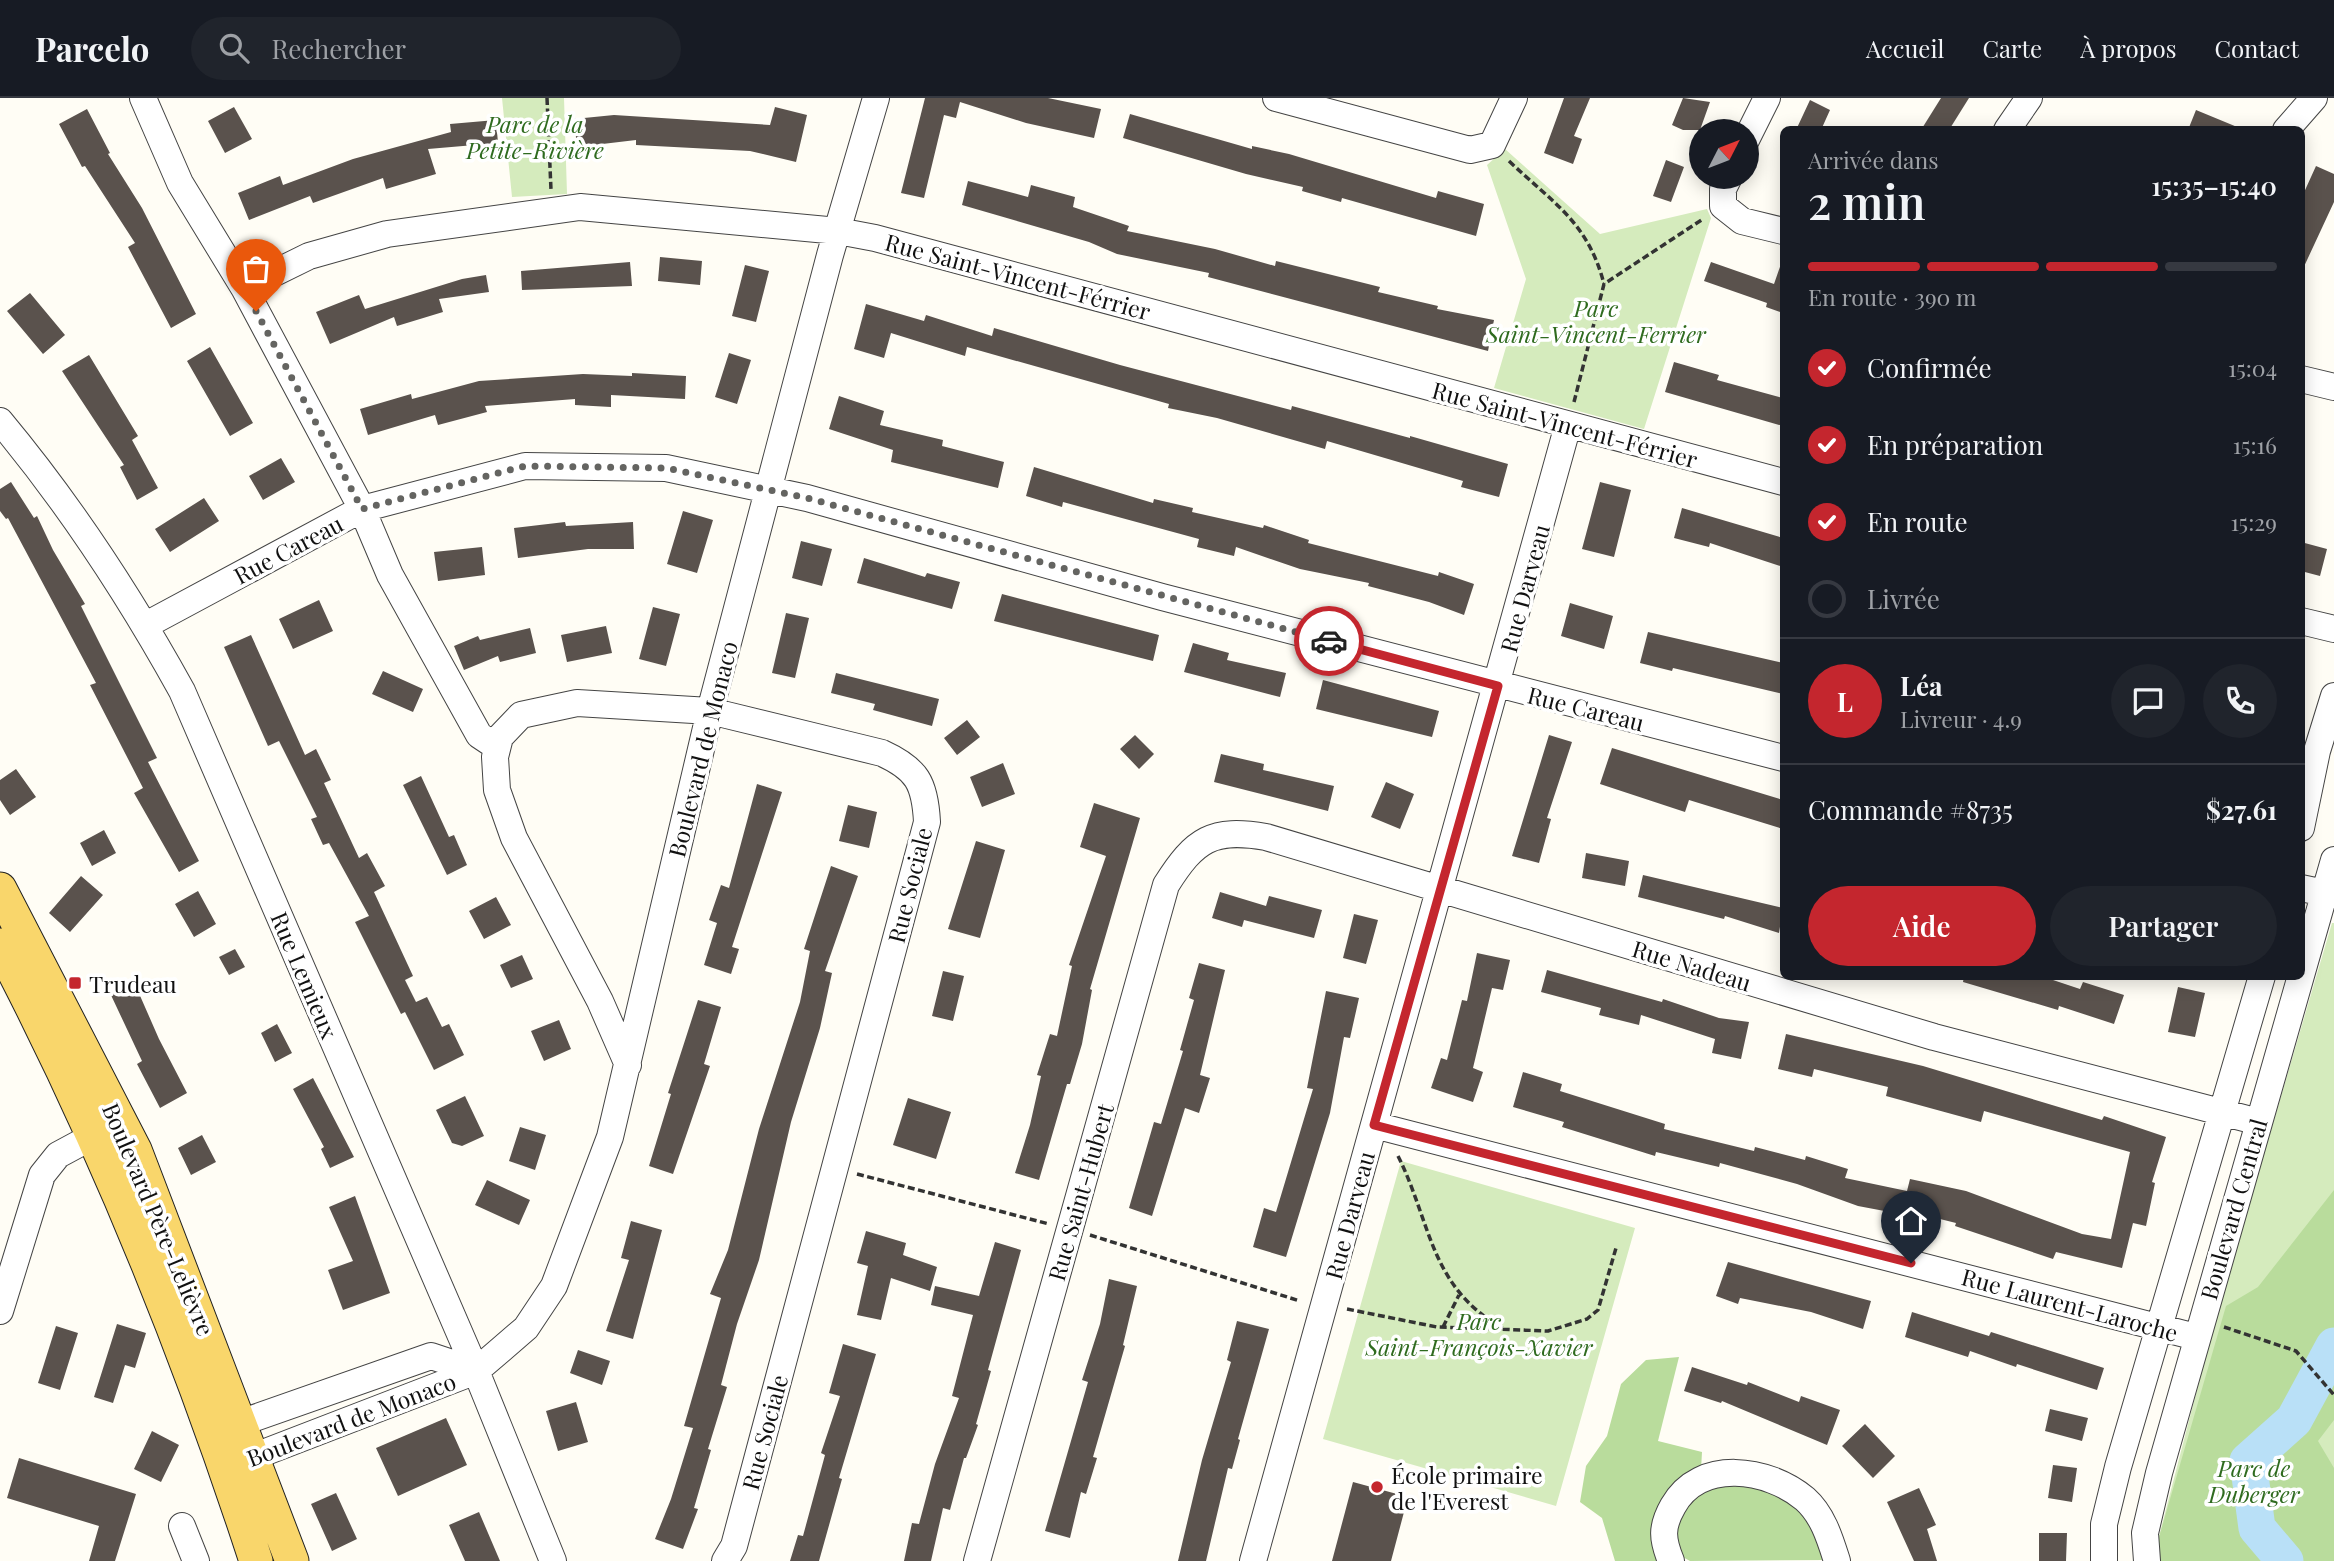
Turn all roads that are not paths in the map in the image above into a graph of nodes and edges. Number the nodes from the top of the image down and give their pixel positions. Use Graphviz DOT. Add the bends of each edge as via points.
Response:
graph roads {
  1 [pos="143,98"];
  2 [pos="876,98"];
  3 [pos="1276,98"];
  4 [pos="1514,98"];
  5 [pos="1767,98"];
  6 [pos="2029,98"];
  7 [pos="2314,98"];
  8 [pos="1756,119"];
  9 [pos="2010,126"];
  10 [pos="2290,126"];
  11 [pos="1723,189"];
  12 [pos="1780,230"];
  13 [pos="838,231"];
  14 [pos="244,288"];
  15 [pos="2305,380"];
  16 [pos="2334,387"];
  17 [pos="0,421"];
  18 [pos="1568,425"];
  19 [pos="1780,481"];
  20 [pos="767,490"];
  21 [pos="362,509"];
  22 [pos="2305,622"];
  23 [pos="146,625"];
  24 [pos="2334,629"];
  25 [pos="1498,686"];
  26 [pos="2334,696"];
  27 [pos="710,711"];
  28 [pos="497,747"];
  29 [pos="1780,757"];
  30 [pos="2305,809"];
  31 [pos="1209,837"];
  32 [pos="2334,860"];
  33 [pos="0,889"];
  34 [pos="1438,890"];
  35 [pos="2321,892"];
  36 [pos="0,946"];
  37 [pos="2305,951"];
  38 [pos="2261,980"];
  39 [pos="2297,980"];
  40 [pos="628,1065"];
  41 [pos="2220,1112"];
  42 [pos="2259,1122"];
  43 [pos="1379,1126"];
  44 [pos="108,1128"];
  45 [pos="8,1255"];
  46 [pos="0,1311"];
  47 [pos="2158,1327"];
  48 [pos="2204,1330"];
  49 [pos="476,1371"];
  50 [pos="228,1428"];
  51 [pos="240,1462"];
  52 [pos="182,1526"];
  53 [pos="196,1561"];
  54 [pos="256,1561"];
  55 [pos="292,1561"];
  56 [pos="553,1561"];
  57 [pos="725,1561"];
  58 [pos="977,1561"];
  59 [pos="1253,1561"];
  60 [pos="1671,1561"];
  61 [pos="1837,1561"];
  62 [pos="2104,1561"];
  63 [pos="2147,1561"];
  1 -- 14 [label="street" via="180,183"];
  2 -- 13 [label="street, Boulevard de Monaco"];
  3 -- 4 [label="street" via="1471,150 1492,145"];
  5 -- 8 [label="street"];
  6 -- 9 [label="street"];
  7 -- 10 [label="street"];
  11 -- 12 [label="street" via="1723,206 1742,221"];
  13 -- 14 [label="street, Rue Saint-Vincent-Férrier" via="580,207 387,234 309,256"];
  13 -- 18 [label="street, Rue Saint-Vincent-Férrier"];
  13 -- 20 [label="street, Boulevard de Monaco"];
  14 -- 21 [label="street"];
  15 -- 16 [label="street"];
  17 -- 23 [label="street, Rue Lemieux" via="53,485"];
  18 -- 19 [label="street, Rue Saint-Vincent-Férrier"];
  18 -- 25 [label="street, Rue Darveau"];
  20 -- 21 [label="street, Rue Careau" via="666,468 525,466"];
  20 -- 25 [label="street, Rue Careau"];
  20 -- 27 [label="street, Boulevard de Monaco"];
  21 -- 23 [label="street, Rue Careau"];
  21 -- 28 [label="street" via="390,575 479,735"];
  22 -- 24 [label="street"];
  23 -- 49 [label="street, Rue Lemieux" via="182,691"];
  25 -- 29 [label="street, Rue Careau"];
  25 -- 34 [label="street, Rue Darveau"];
  26 -- 30 [label="street"];
  27 -- 28 [label="street, Rue Sociale" via="577,703 521,715 500,737"];
  27 -- 40 [label="street, Boulevard de Monaco"];
  27 -- 57 [label="street, Rue Sociale" via="882,753 905,764 926,797 927,822 734,1546"];
  28 -- 40 [label="street" via="497,790 514,838 600,1000"];
  31 -- 34 [label="street, Rue Nadeau" via="1235,832 1266,837"];
  31 -- 58 [label="street, Rue Saint-Hubert" via="1184,856 1166,885"];
  32 -- 35 [label="street, Boulevard Central"];
  33 -- 44 [label="main road, Boulevard Père-Lelièvre"];
  34 -- 41 [label="street, Rue Nadeau" via="1934,1037"];
  34 -- 43 [label="street, Rue Darveau"];
  35 -- 37 [label="street, Boulevard Central"];
  36 -- 44 [label="main road, Boulevard Père-Lelièvre"];
  38 -- 41 [label="street, Boulevard Central"];
  39 -- 42 [label="street, Boulevard Central"];
  40 -- 49 [label="street, Boulevard de Monaco" via="610,1137 554,1286 526,1328"];
  41 -- 42 [label="street, Rue Nadeau"];
  41 -- 47 [label="street, Boulevard Central"];
  42 -- 48 [label="street, Boulevard Central"];
  43 -- 47 [label="street, Rue Laurent-Laroche"];
  43 -- 59 [label="street, Rue Darveau"];
  44 -- 45 [label="street" via="58,1155 42,1175"];
  44 -- 50 [label="main road, Boulevard Père-Lelièvre" via="134,1226"];
  45 -- 46 [label="street"];
  47 -- 48 [label="street, Rue Laurent-Laroche"];
  47 -- 62 [label="street, Boulevard Central" via="2104,1524"];
  48 -- 63 [label="street, Boulevard Central" via="2145,1533"];
  49 -- 50 [label="street, Boulevard de Monaco" via="431,1356"];
  49 -- 51 [label="street, Boulevard de Monaco"];
  49 -- 56 [label="street, Rue Lemieux"];
  50 -- 51 [label="main road, Boulevard Père-Lelièvre"];
  51 -- 54 [label="main road, Boulevard Père-Lelièvre"];
  51 -- 55 [label="main road, Boulevard Père-Lelièvre"];
  52 -- 53 [label="street"];
  60 -- 61 [label="street" via="1661,1539 1679,1494 1707,1476 1734,1472 1770,1479 1806,1500 1826,1527"];
}
